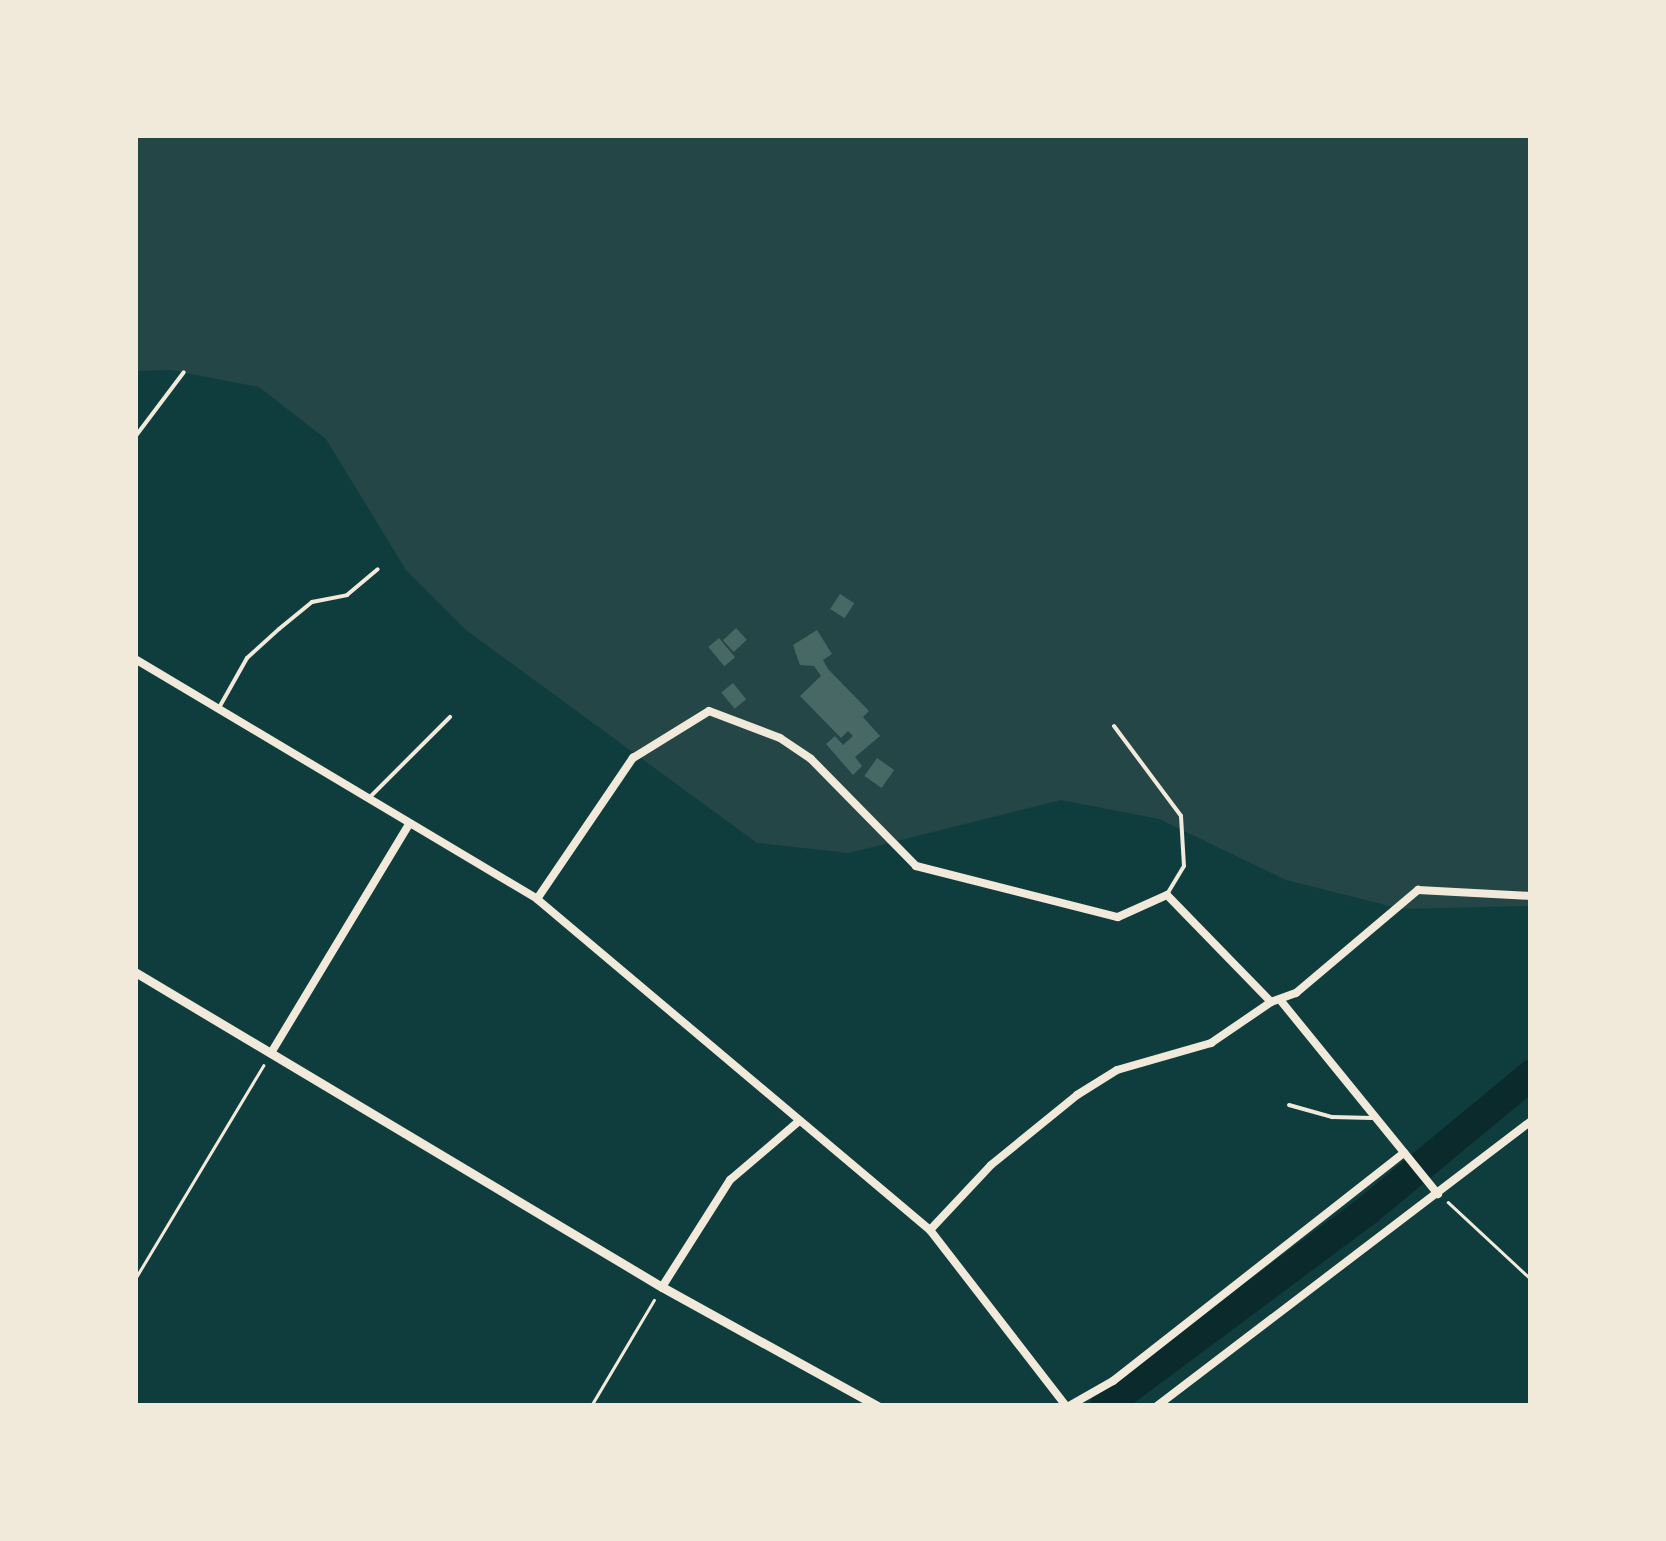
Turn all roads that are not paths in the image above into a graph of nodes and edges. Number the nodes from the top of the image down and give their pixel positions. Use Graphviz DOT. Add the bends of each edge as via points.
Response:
graph roads {
  1 [pos="184,372"];
  2 [pos="135,437"];
  3 [pos="378,569"];
  4 [pos="135,659"];
  5 [pos="218,710"];
  6 [pos="450,718"];
  7 [pos="1114,726"];
  8 [pos="368,799"];
  9 [pos="410,824"];
  10 [pos="1167,895"];
  11 [pos="1531,896"];
  12 [pos="536,899"];
  13 [pos="135,972"];
  14 [pos="1276,1001"];
  15 [pos="271,1053"];
  16 [pos="1289,1105"];
  17 [pos="1376,1118"];
  18 [pos="799,1121"];
  19 [pos="1531,1121"];
  20 [pos="1405,1154"];
  21 [pos="1436,1191"];
  22 [pos="930,1230"];
  23 [pos="662,1287"];
  24 [pos="878,1406"];
  25 [pos="1068,1406"];
  26 [pos="1157,1406"];
  1 -- 2 [label="lane"];
  3 -- 5 [label="lane" via="347,595 312,602 279,628 248,658"];
  4 -- 5 [label="street"];
  5 -- 8 [label="street"];
  6 -- 8 [label="lane"];
  7 -- 10 [label="lane" via="1181,816 1184,866"];
  8 -- 9 [label="street"];
  9 -- 12 [label="street"];
  9 -- 15 [label="street"];
  10 -- 12 [label="street" via="1118,918 916,866 811,759 780,738 709,711 633,758"];
  10 -- 14 [label="street"];
  11 -- 14 [label="street" via="1418,890"];
  12 -- 18 [label="street"];
  13 -- 15 [label="street"];
  14 -- 17 [label="street"];
  14 -- 22 [label="street" via="1211,1042 1117,1070 1077,1094 991,1165"];
  15 -- 23 [label="street"];
  16 -- 17 [label="lane" via="1332,1117"];
  17 -- 20 [label="street"];
  18 -- 22 [label="street"];
  18 -- 23 [label="street" via="730,1180"];
  19 -- 21 [label="street"];
  20 -- 21 [label="street"];
  20 -- 25 [label="street" via="1113,1381"];
  21 -- 26 [label="street"];
  22 -- 25 [label="street"];
  23 -- 24 [label="street"];
}
